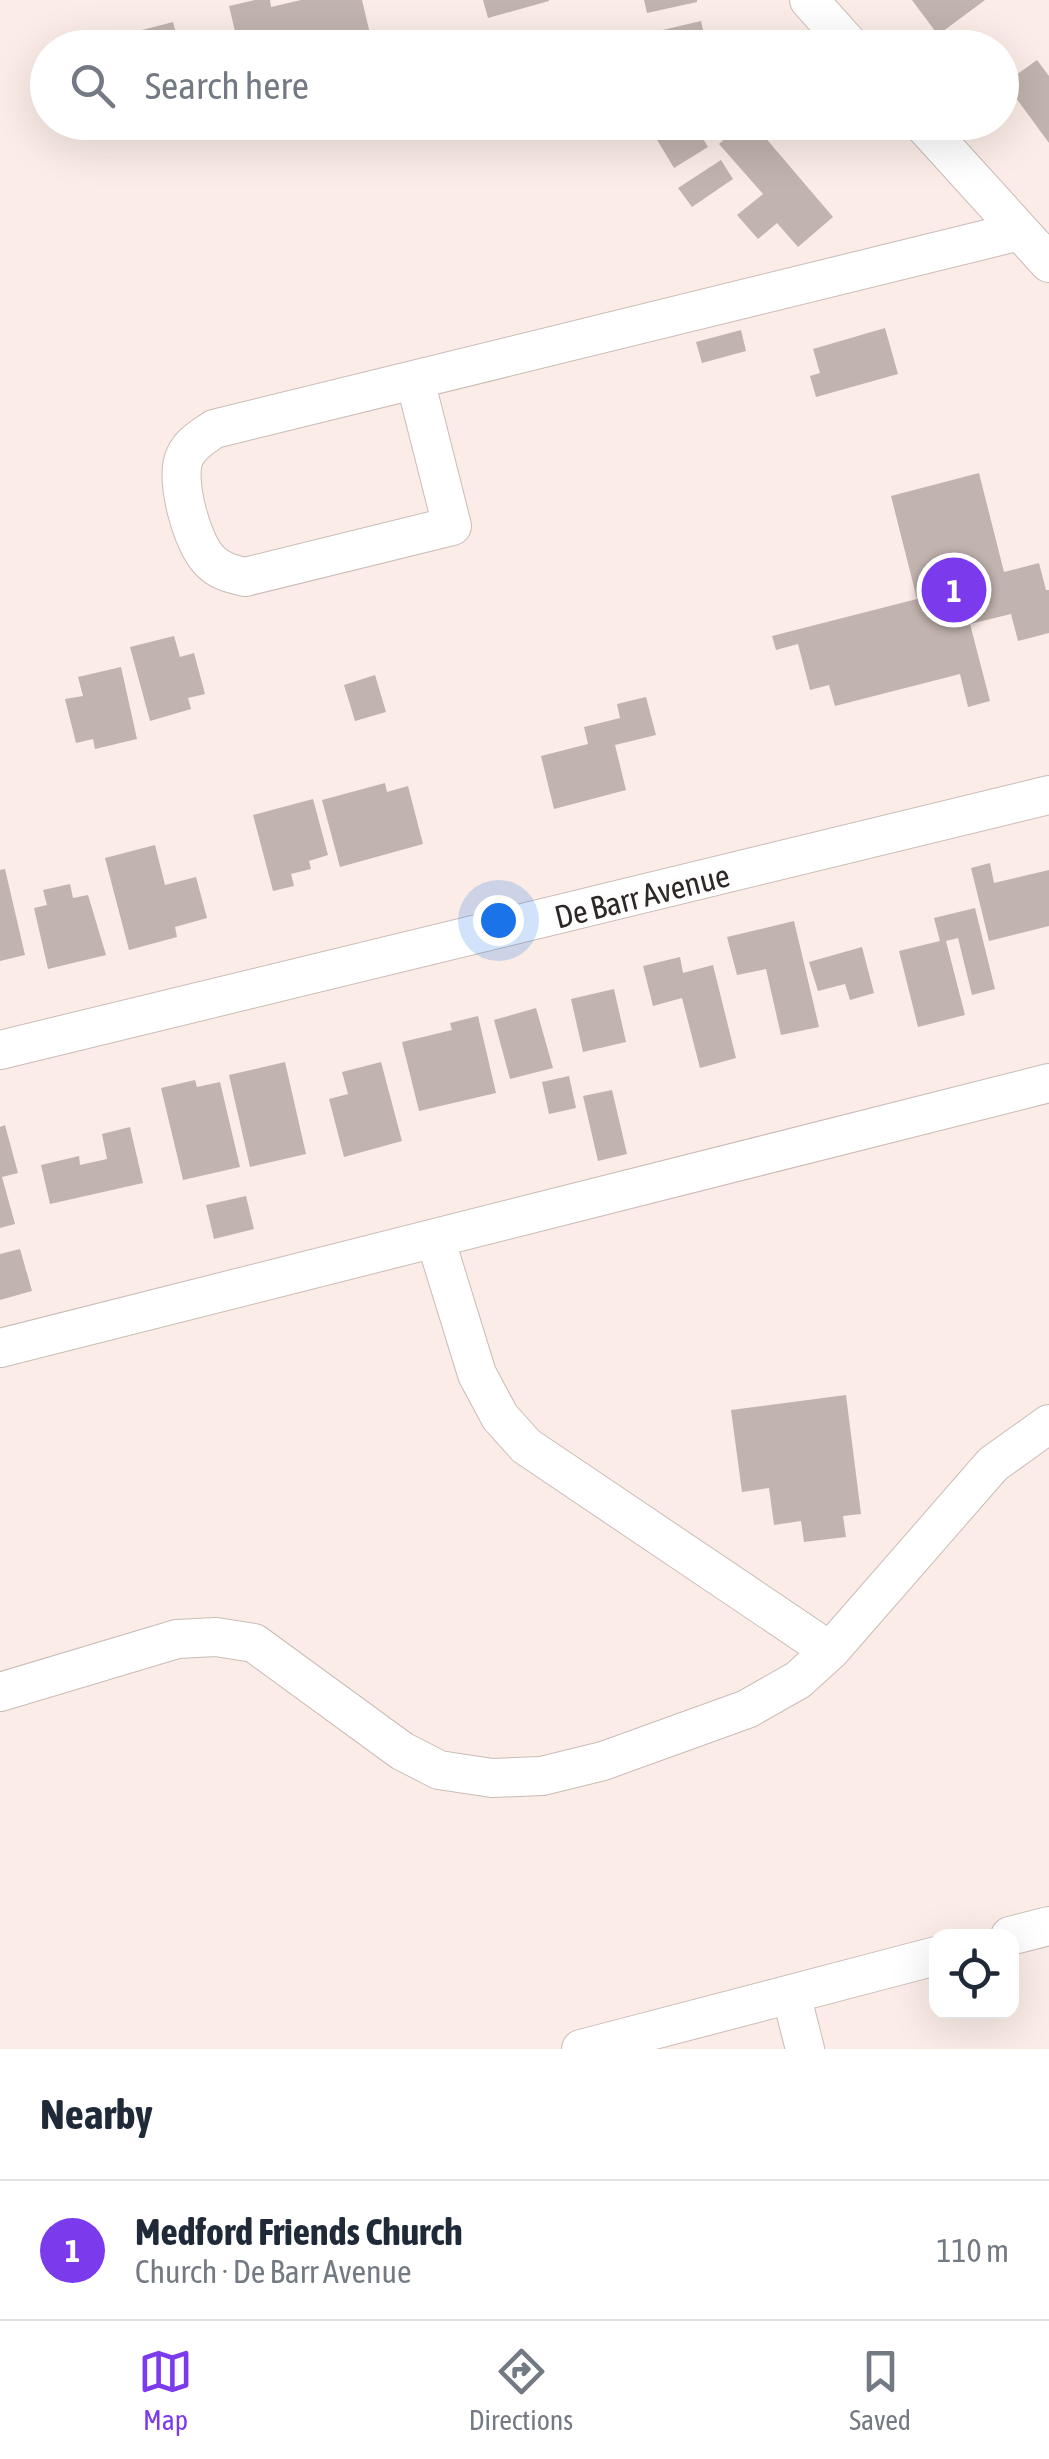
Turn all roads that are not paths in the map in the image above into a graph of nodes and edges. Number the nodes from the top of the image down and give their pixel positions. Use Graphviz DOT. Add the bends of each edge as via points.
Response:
graph roads {
  1 [pos="809,0"];
  2 [pos="836,30"];
  3 [pos="937,140"];
  4 [pos="1020,231"];
  5 [pos="1049,263"];
  6 [pos="415,380"];
  7 [pos="1049,795"];
  8 [pos="0,1050"];
  9 [pos="1049,1083"];
  10 [pos="434,1238"];
  11 [pos="0,1348"];
  12 [pos="1049,1424"];
  13 [pos="830,1651"];
  14 [pos="0,1692"];
  15 [pos="1049,1926"];
  16 [pos="1019,1934"];
  17 [pos="929,1958"];
  18 [pos="791,1994"];
  19 [pos="581,2049"];
  20 [pos="805,2049"];
  1 -- 2 [label="street"];
  3 -- 4 [label="street"];
  4 -- 5 [label="street"];
  4 -- 6 [label="street"];
  6 -- 6 [label="street" via="452,526 246,576 212,563 198,546 180,472 195,442 214,429"];
  7 -- 8 [label="street, De Barr Avenue"];
  9 -- 10 [label="street"];
  10 -- 11 [label="street"];
  10 -- 13 [label="street" via="476,1374 500,1418 526,1446"];
  12 -- 13 [label="street" via="994,1464"];
  13 -- 14 [label="street" via="798,1680 747,1709 603,1762 508,1778 439,1770 402,1751 254,1643 177,1639"];
  15 -- 16 [label="street"];
  17 -- 18 [label="street"];
  18 -- 19 [label="street"];
  18 -- 20 [label="street"];
}
